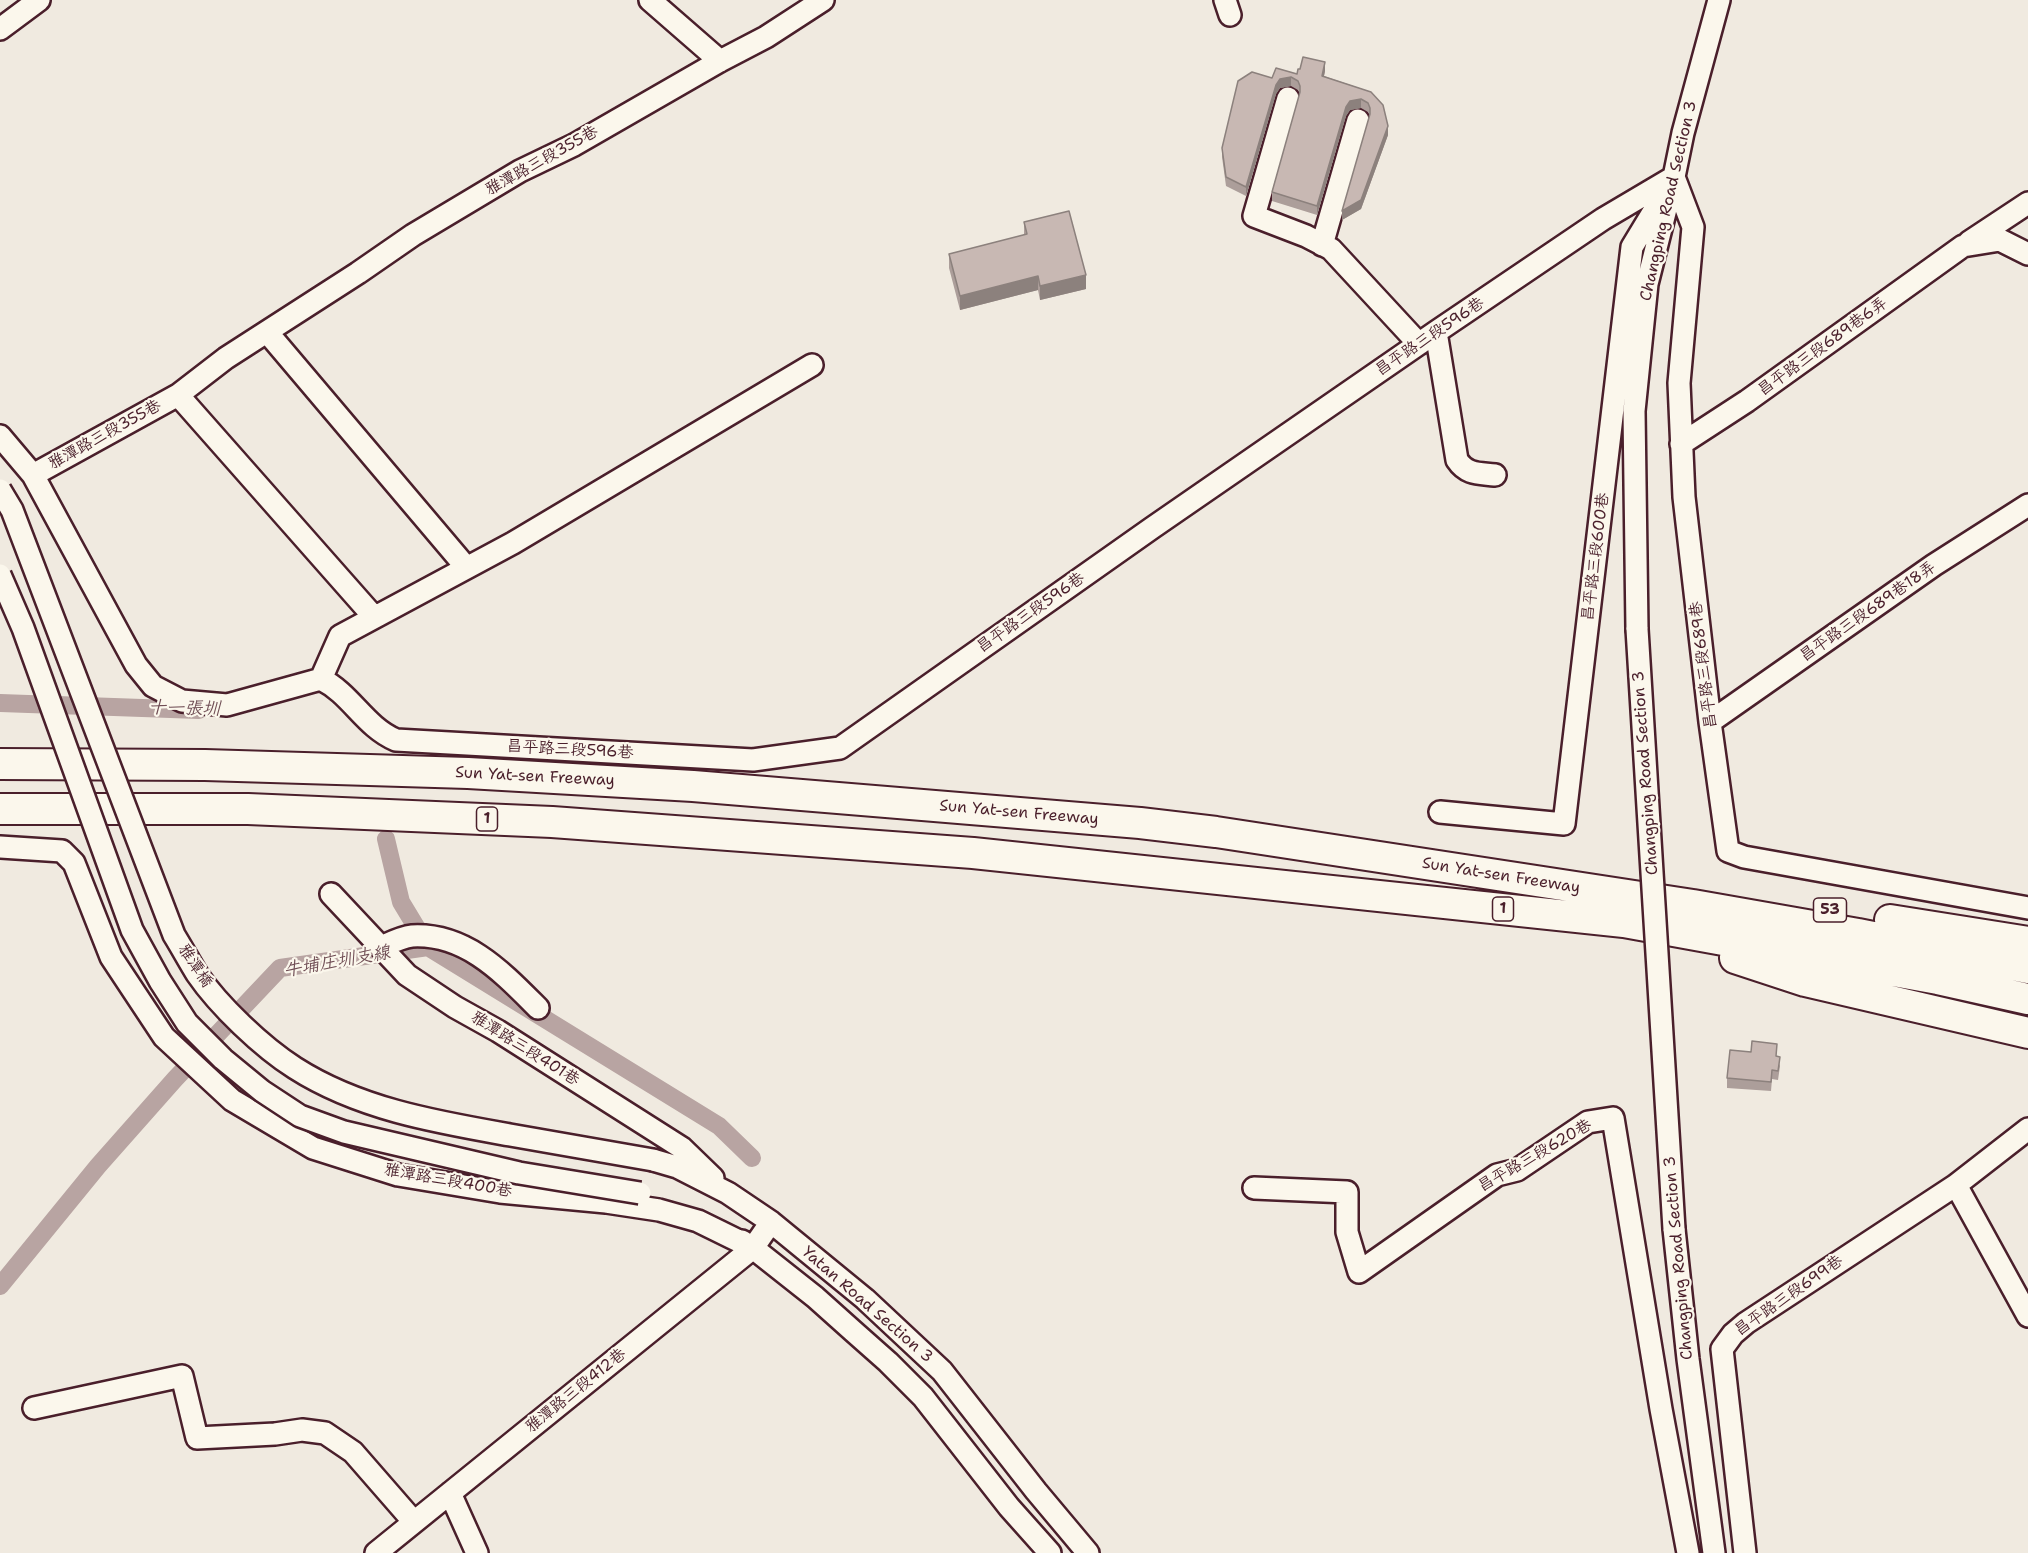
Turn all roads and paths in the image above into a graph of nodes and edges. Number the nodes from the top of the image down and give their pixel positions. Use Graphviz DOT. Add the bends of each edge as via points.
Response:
graph roads {
  1 [pos="39,0"];
  2 [pos="650,0"];
  3 [pos="823,0"];
  4 [pos="1719,0"];
  5 [pos="0,28"];
  6 [pos="720,61"];
  7 [pos="1288,98"];
  8 [pos="1358,120"];
  9 [pos="1674,177"];
  10 [pos="2028,203"];
  11 [pos="1322,245"];
  12 [pos="1963,246"];
  13 [pos="2028,254"];
  14 [pos="267,332"];
  15 [pos="1428,338"];
  16 [pos="812,365"];
  17 [pos="178,395"];
  18 [pos="0,436"];
  19 [pos="1681,444"];
  20 [pos="33,475"];
  21 [pos="1495,475"];
  22 [pos="0,490"];
  23 [pos="2028,505"];
  24 [pos="466,567"];
  25 [pos="0,575"];
  26 [pos="374,617"];
  27 [pos="321,678"];
  28 [pos="1710,722"];
  29 [pos="0,764"];
  30 [pos="0,809"];
  31 [pos="1440,812"];
  32 [pos="0,847"];
  33 [pos="331,894"];
  34 [pos="2028,908"];
  35 [pos="1628,909"];
  36 [pos="2028,942"];
  37 [pos="382,948"];
  38 [pos="2028,968"];
  39 [pos="2028,999"];
  40 [pos="538,1008"];
  41 [pos="2028,1034"];
  42 [pos="2028,1129"];
  43 [pos="653,1160"];
  44 [pos="1956,1185"];
  45 [pos="1254,1188"];
  46 [pos="728,1193"];
  47 [pos="771,1222"];
  48 [pos="753,1248"];
  49 [pos="2028,1316"];
  50 [pos="34,1408"];
  51 [pos="450,1493"];
  52 [pos="414,1522"];
  53 [pos="376,1553"];
  54 [pos="477,1553"];
  55 [pos="1050,1553"];
  56 [pos="1088,1553"];
  57 [pos="1688,1553"];
  58 [pos="1714,1553"];
  59 [pos="1744,1553"];
  1 -- 5 [label="street"];
  2 -- 6 [label="street"];
  3 -- 6 [label="street, 雅潭路三段355巷"];
  4 -- 9 [label="street, Changping Road Section 3"];
  6 -- 14 [label="street, 雅潭路三段355巷" via="413,235"];
  7 -- 11 [label="street" via="1254,216"];
  8 -- 11 [label="street"];
  9 -- 15 [label="street, 昌平路三段596巷" via="1603,219"];
  9 -- 19 [label="street, 昌平路三段689巷" via="1693,227 1678,383"];
  9 -- 31 [label="street, 昌平路三段600巷" via="1632,247 1564,824"];
  9 -- 58 [label="street, Changping Road Section 3, bridge" via="1647,284 1634,411 1637,629 1674,1229"];
  10 -- 12 [label="street, 昌平路三段689巷6弄"];
  11 -- 15 [label="street"];
  12 -- 13 [label="street, 昌平路三段689巷6弄" via="2000,240"];
  12 -- 19 [label="street, 昌平路三段689巷6弄"];
  14 -- 17 [label="street, 雅潭路三段355巷"];
  14 -- 24 [label="street"];
  15 -- 21 [label="street" via="1457,460 1468,471"];
  15 -- 27 [label="street, 昌平路三段596巷" via="840,748 753,760 396,740 381,734 334,685"];
  16 -- 24 [label="street"];
  17 -- 20 [label="street, 雅潭路三段355巷"];
  17 -- 26 [label="street, 雅潭路三段355巷"];
  18 -- 20 [label="street"];
  19 -- 28 [label="street, 昌平路三段689巷"];
  20 -- 27 [label="street" via="136,665 153,686 182,701 227,705"];
  22 -- 43 [label="street, 雅潭橋, bridge" via="12,510 174,935 198,975 227,1009 294,1068 366,1103 440,1123"];
  23 -- 28 [label="street, 昌平路三段689巷18弄" via="1934,565"];
  24 -- 26 [label="street"];
  25 -- 48 [label="street, Yatan Road Section 3, bridge" via="132,930 187,1023 223,1059 300,1116 344,1132 519,1173 640,1193 675,1205"];
  26 -- 27 [label="street" via="340,636"];
  28 -- 34 [label="street, 昌平路三段689巷" via="1728,851"];
  29 -- 35 [label="highway, Sun Yat-sen Freeway / 1" via="217,765 468,773 705,787 1140,823 1228,834"];
  30 -- 35 [label="highway, Sun Yat-sen Freeway / 1" via="248,809 552,822 973,853"];
  32 -- 48 [label="street, 雅潭路三段400巷" via="62,851 74,863 111,957 164,1037 232,1100 313,1148 398,1175 500,1192 659,1210 698,1221"];
  33 -- 37 [label="street, 雅潭路三段401巷"];
  35 -- 36 [label="highway, 53" via="1738,895"];
  35 -- 38 [label="highway, Sun Yat-sen Freeway / 1" via="1857,934"];
  35 -- 39 [label="highway, Sun Yat-sen Freeway / 1"];
  35 -- 41 [label="highway" via="1805,981"];
  37 -- 40 [label="street" via="410,936 465,946 496,967"];
  37 -- 46 [label="street, 雅潭路三段401巷" via="407,975 682,1148"];
  42 -- 44 [label="street, 昌平路三段699巷"];
  43 -- 46 [label="street, Yatan Road Section 3" via="677,1167"];
  44 -- 49 [label="street"];
  44 -- 59 [label="street, 昌平路三段699巷" via="1746,1323 1722,1349"];
  45 -- 57 [label="street, 昌平路三段620巷" via="1347,1192 1347,1232 1359,1272 1497,1174 1517,1170 1588,1122 1613,1118"];
  46 -- 47 [label="street, Yatan Road Section 3"];
  47 -- 48 [label="street, 雅潭路三段412巷"];
  47 -- 56 [label="street, Yatan Road Section 3" via="865,1299 942,1371"];
  48 -- 51 [label="street, 雅潭路三段412巷"];
  48 -- 55 [label="street, Yatan Road Section 3" via="846,1324 923,1397"];
  50 -- 52 [label="street" via="182,1376 197,1438 302,1430 325,1433 353,1452"];
  51 -- 52 [label="street, 雅潭路三段412巷"];
  51 -- 54 [label="street"];
  52 -- 53 [label="street, 雅潭路三段412巷"];
}
